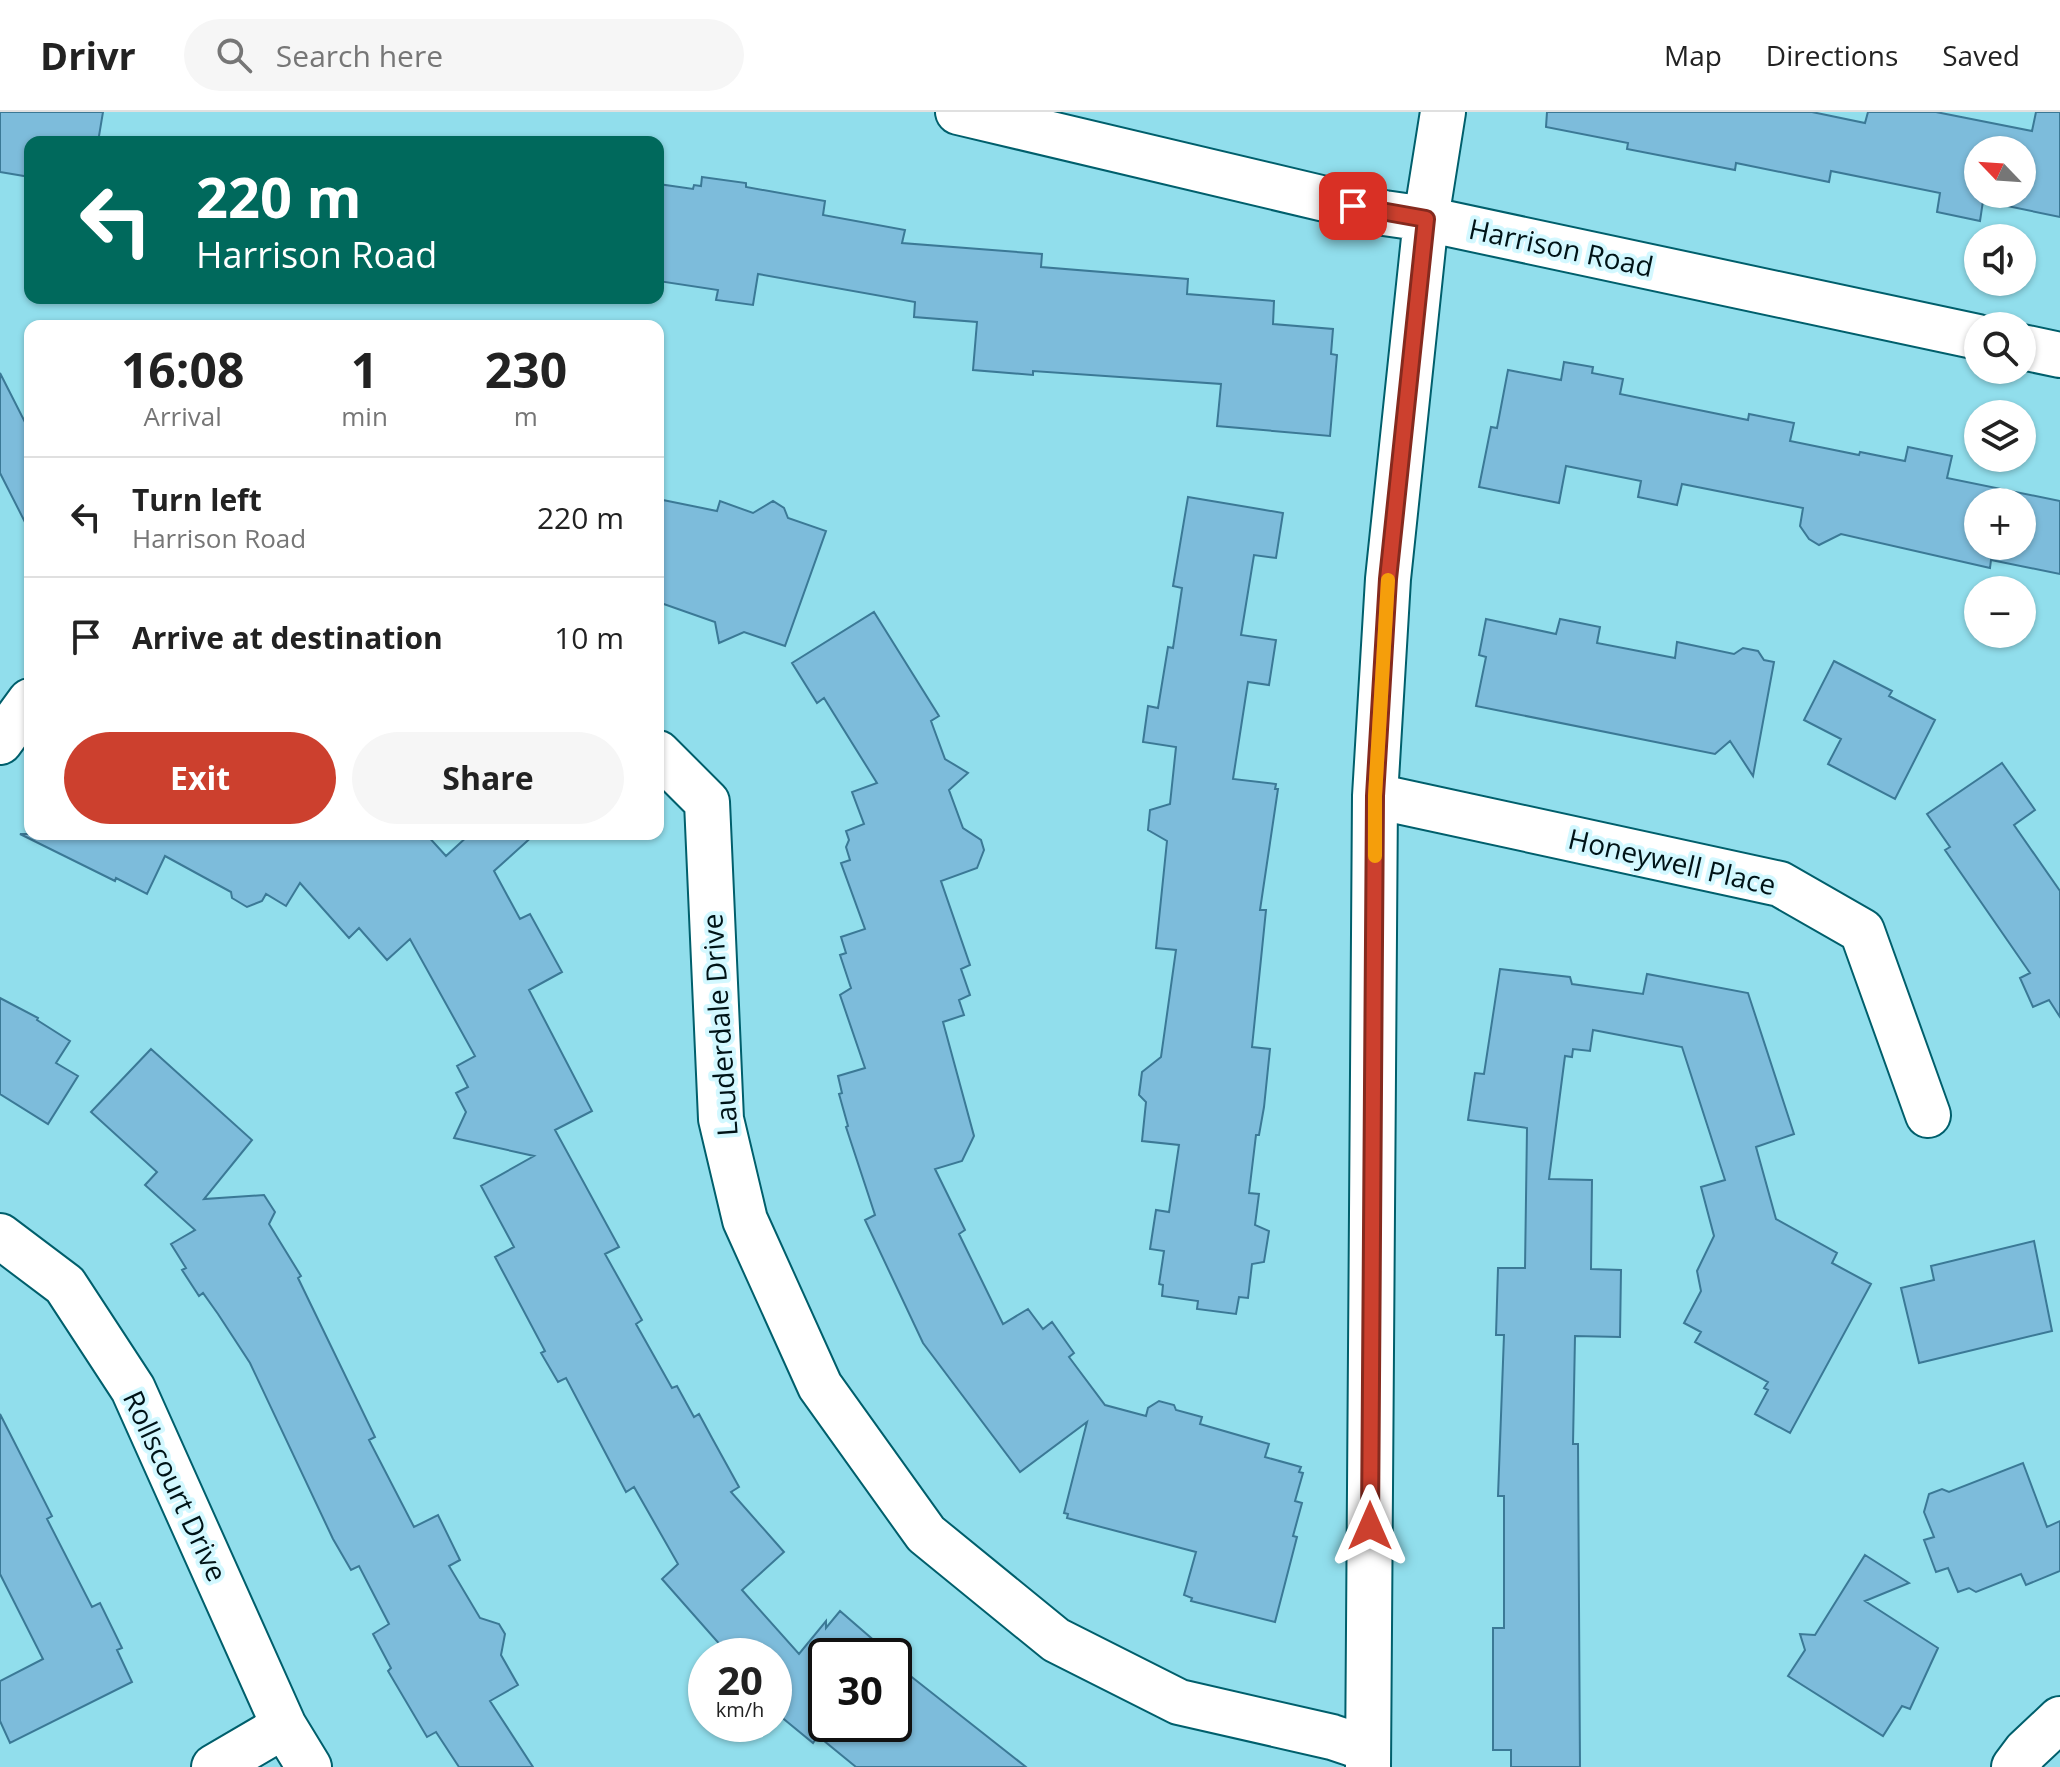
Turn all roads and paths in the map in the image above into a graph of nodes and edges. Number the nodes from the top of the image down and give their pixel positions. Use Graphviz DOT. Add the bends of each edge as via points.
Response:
graph roads {
  1 [pos="958,112"];
  2 [pos="1443,112"];
  3 [pos="1426,219"];
  4 [pos="1964,334"];
  5 [pos="2036,350"];
  6 [pos="2060,355"];
  7 [pos="24,709"];
  8 [pos="0,742"];
  9 [pos="664,759"];
  10 [pos="1375,796"];
  11 [pos="1928,1115"];
  12 [pos="0,1236"];
  13 [pos="2060,1719"];
  14 [pos="284,1726"];
  15 [pos="1368,1758"];
  16 [pos="214,1767"];
  17 [pos="309,1767"];
  18 [pos="2014,1767"];
  1 -- 3 [label="street, Harrison Road"];
  2 -- 3 [label="street"];
  3 -- 4 [label="street, Harrison Road"];
  3 -- 10 [label="street" via="1388,579"];
  5 -- 6 [label="street"];
  7 -- 8 [label="street"];
  9 -- 15 [label="street, Lauderdale Drive" via="707,802 721,1119 745,1220 820,1386 926,1534 1056,1640 1179,1702 1332,1737"];
  10 -- 11 [label="street, Honeywell Place" via="1780,884 1862,931"];
  10 -- 15 [label="street"];
  12 -- 14 [label="street, Rollscourt Drive" via="65,1285 133,1389"];
  13 -- 18 [label="street"];
  14 -- 16 [label="street"];
  14 -- 17 [label="street, Rollscourt Drive"];
}
